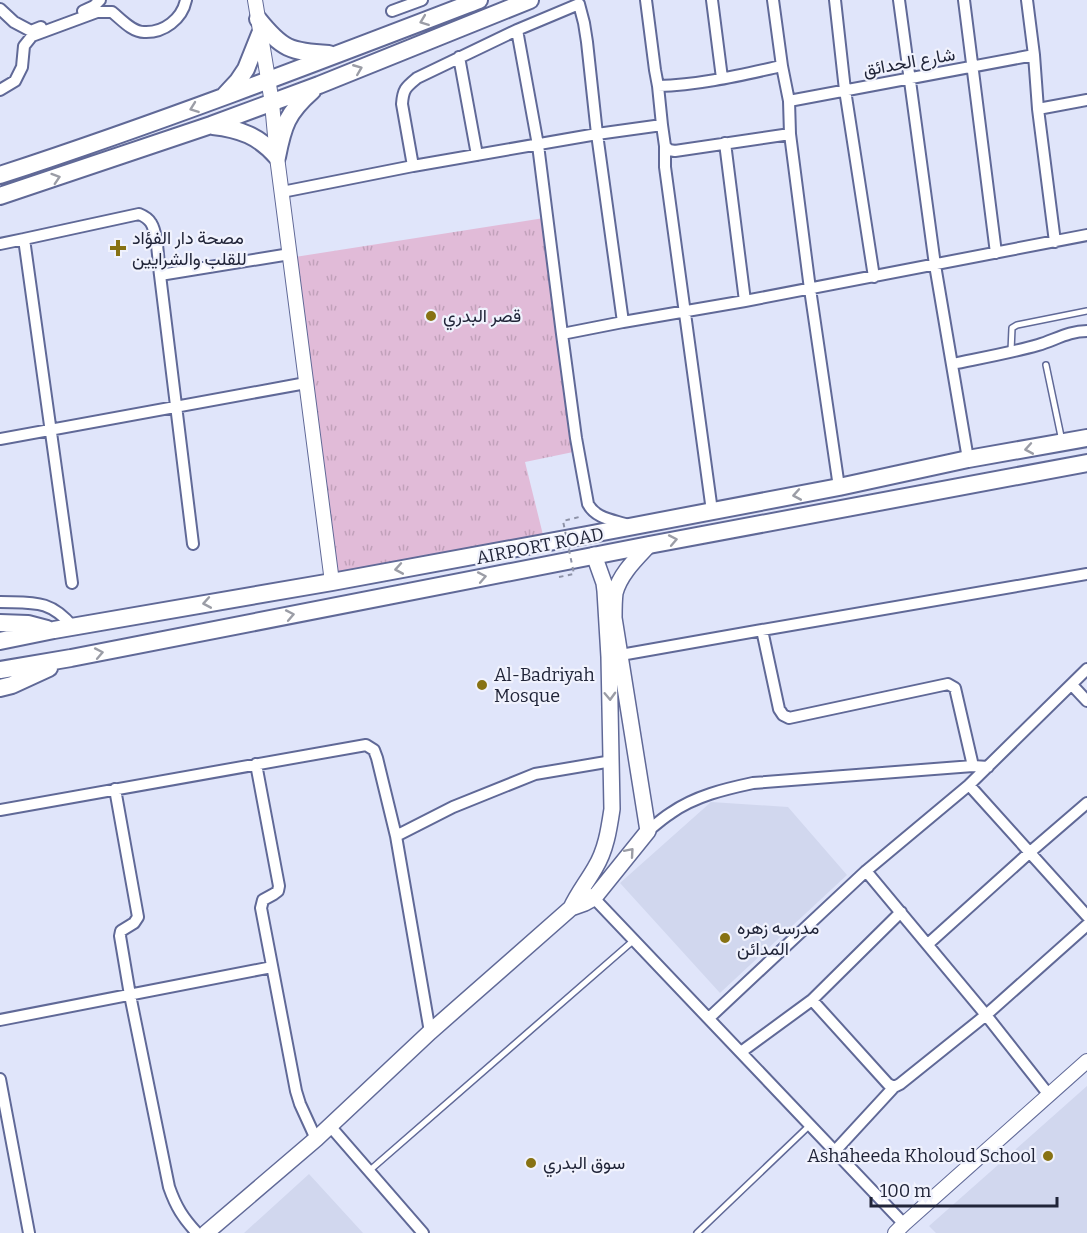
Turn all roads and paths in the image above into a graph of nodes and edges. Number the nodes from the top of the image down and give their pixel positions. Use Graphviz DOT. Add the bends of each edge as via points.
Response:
graph roads {
  1 [pos="100,0"];
  2 [pos="186,0"];
  3 [pos="255,0"];
  4 [pos="422,0"];
  5 [pos="479,0"];
  6 [pos="530,0"];
  7 [pos="646,0"];
  8 [pos="712,0"];
  9 [pos="773,0"];
  10 [pos="835,0"];
  11 [pos="899,0"];
  12 [pos="964,0"];
  13 [pos="1027,0"];
  14 [pos="579,2"];
  15 [pos="0,9"];
  16 [pos="392,11"];
  17 [pos="259,26"];
  18 [pos="516,30"];
  19 [pos="342,53"];
  20 [pos="1034,55"];
  21 [pos="459,57"];
  22 [pos="782,66"];
  23 [pos="972,67"];
  24 [pos="722,78"];
  25 [pos="909,79"];
  26 [pos="268,80"];
  27 [pos="319,85"];
  28 [pos="658,86"];
  29 [pos="0,90"];
  30 [pos="845,90"];
  31 [pos="223,97"];
  32 [pos="1087,100"];
  33 [pos="789,101"];
  34 [pos="272,103"];
  35 [pos="1038,109"];
  36 [pos="211,125"];
  37 [pos="662,125"];
  38 [pos="597,134"];
  39 [pos="790,134"];
  40 [pos="726,143"];
  41 [pos="538,145"];
  42 [pos="665,146"];
  43 [pos="477,155"];
  44 [pos="277,157"];
  45 [pos="413,166"];
  46 [pos="0,175"];
  47 [pos="282,192"];
  48 [pos="0,196"];
  49 [pos="1087,235"];
  50 [pos="24,239"];
  51 [pos="1055,242"];
  52 [pos="0,244"];
  53 [pos="996,253"];
  54 [pos="290,254"];
  55 [pos="935,265"];
  56 [pos="160,275"];
  57 [pos="874,277"];
  58 [pos="810,289"];
  59 [pos="745,301"];
  60 [pos="1087,311"];
  61 [pos="685,312"];
  62 [pos="623,322"];
  63 [pos="1087,331"];
  64 [pos="562,334"];
  65 [pos="1011,351"];
  66 [pos="952,364"];
  67 [pos="1046,365"];
  68 [pos="306,383"];
  69 [pos="176,407"];
  70 [pos="50,429"];
  71 [pos="0,438"];
  72 [pos="1087,438"];
  73 [pos="1062,443"];
  74 [pos="968,459"];
  75 [pos="1087,463"];
  76 [pos="839,487"];
  77 [pos="712,510"];
  78 [pos="579,517"];
  79 [pos="632,526"];
  80 [pos="193,544"];
  81 [pos="649,545"];
  82 [pos="594,555"];
  83 [pos="1087,574"];
  84 [pos="559,577"];
  85 [pos="332,582"];
  86 [pos="72,583"];
  87 [pos="0,602"];
  88 [pos="0,623"];
  89 [pos="73,627"];
  90 [pos="54,630"];
  91 [pos="762,630"];
  92 [pos="0,641"];
  93 [pos="615,656"];
  94 [pos="71,658"];
  95 [pos="1087,669"];
  96 [pos="0,670"];
  97 [pos="1072,685"];
  98 [pos="0,688"];
  99 [pos="1087,701"];
  100 [pos="612,761"];
  101 [pos="256,764"];
  102 [pos="973,766"];
  103 [pos="988,767"];
  104 [pos="969,785"];
  105 [pos="115,789"];
  106 [pos="1087,803"];
  107 [pos="0,810"];
  108 [pos="648,831"];
  109 [pos="396,836"];
  110 [pos="1029,853"];
  111 [pos="866,871"];
  112 [pos="583,886"];
  113 [pos="594,898"];
  114 [pos="571,908"];
  115 [pos="902,912"];
  116 [pos="1087,916"];
  117 [pos="1087,925"];
  118 [pos="634,940"];
  119 [pos="928,944"];
  120 [pos="272,968"];
  121 [pos="130,995"];
  122 [pos="812,1000"];
  123 [pos="986,1015"];
  124 [pos="709,1018"];
  125 [pos="0,1020"];
  126 [pos="430,1032"];
  127 [pos="741,1052"];
  128 [pos="1087,1060"];
  129 [pos="0,1079"];
  130 [pos="894,1087"];
  131 [pos="1049,1095"];
  132 [pos="810,1125"];
  133 [pos="330,1126"];
  134 [pos="316,1139"];
  135 [pos="835,1151"];
  136 [pos="369,1171"];
  137 [pos="904,1230"];
  138 [pos="27,1233"];
  139 [pos="197,1233"];
  140 [pos="206,1233"];
  141 [pos="423,1233"];
  142 [pos="697,1233"];
  1 -- 15 [label="street" via="94,6 31,31"];
  2 -- 29 [label="street" via="180,17 164,29 143,32 112,12 97,12 32,36 24,46 22,67 15,81"];
  3 -- 17 [label="street"];
  4 -- 16 [label="street"];
  5 -- 19 [label="main road, one-way"];
  27 -- 6 [label="main road, one-way"];
  7 -- 28 [label="street"];
  8 -- 24 [label="street"];
  9 -- 22 [label="street"];
  10 -- 30 [label="street"];
  11 -- 25 [label="street"];
  12 -- 23 [label="street"];
  13 -- 20 [label="street"];
  14 -- 18 [label="street"];
  14 -- 38 [label="street"];
  17 -- 19 [label="main road" via="292,50"];
  17 -- 26 [label="street"];
  17 -- 31 [label="main road" via="246,69"];
  18 -- 21 [label="street"];
  18 -- 41 [label="street"];
  19 -- 26 [label="main road"];
  20 -- 23 [label="street, شارع الحدائق"];
  20 -- 35 [label="street"];
  21 -- 43 [label="street"];
  21 -- 45 [label="street" via="417,78 402,94"];
  22 -- 24 [label="street"];
  22 -- 33 [label="street"];
  23 -- 25 [label="street, شارع الحدائق"];
  23 -- 53 [label="street"];
  24 -- 28 [label="street"];
  25 -- 30 [label="street, شارع الحدائق"];
  25 -- 55 [label="street"];
  26 -- 31 [label="main road"];
  26 -- 34 [label="street"];
  27 -- 34 [label="main road"];
  27 -- 44 [label="main road" via="286,120"];
  28 -- 37 [label="street"];
  30 -- 33 [label="street, شارع الحدائق"];
  30 -- 57 [label="street"];
  31 -- 46 [label="main road, one-way"];
  32 -- 35 [label="street"];
  33 -- 39 [label="street"];
  34 -- 36 [label="main road"];
  34 -- 44 [label="street"];
  35 -- 51 [label="street"];
  36 -- 44 [label="main road" via="260,140"];
  48 -- 36 [label="main road, one-way"];
  37 -- 38 [label="street"];
  37 -- 42 [label="street"];
  38 -- 41 [label="street"];
  38 -- 62 [label="street"];
  39 -- 40 [label="street"];
  39 -- 58 [label="street"];
  40 -- 42 [label="street" via="679,151"];
  40 -- 59 [label="street"];
  41 -- 43 [label="street"];
  41 -- 64 [label="street"];
  42 -- 61 [label="street"];
  43 -- 45 [label="street"];
  44 -- 47 [label="street"];
  45 -- 47 [label="street"];
  47 -- 54 [label="street"];
  49 -- 51 [label="street"];
  50 -- 52 [label="street"];
  50 -- 56 [label="street" via="139,214 151,223 155,234"];
  50 -- 70 [label="street"];
  51 -- 53 [label="street"];
  53 -- 55 [label="street"];
  54 -- 56 [label="street"];
  54 -- 68 [label="street"];
  55 -- 57 [label="street"];
  55 -- 66 [label="street"];
  56 -- 69 [label="street"];
  57 -- 58 [label="street"];
  58 -- 59 [label="street"];
  58 -- 76 [label="street"];
  59 -- 61 [label="street"];
  60 -- 65 [label="lane" via="1017,325 1012,328"];
  61 -- 62 [label="street"];
  61 -- 77 [label="street"];
  62 -- 64 [label="street"];
  63 -- 65 [label="street"];
  64 -- 79 [label="street" via="588,504 599,516"];
  65 -- 66 [label="street"];
  66 -- 74 [label="street"];
  67 -- 73 [label="lane"];
  68 -- 69 [label="street"];
  68 -- 85 [label="street"];
  69 -- 70 [label="street"];
  69 -- 80 [label="street"];
  70 -- 71 [label="street"];
  70 -- 86 [label="street"];
  72 -- 73 [label="main road, AIRPORT ROAD"];
  73 -- 74 [label="main road, AIRPORT ROAD, one-way"];
  74 -- 76 [label="main road, AIRPORT ROAD"];
  81 -- 75 [label="main road, AIRPORT ROAD, one-way"];
  76 -- 77 [label="main road, AIRPORT ROAD, one-way"];
  77 -- 79 [label="main road, AIRPORT ROAD"];
  78 -- 84 [label="path, bridge" via="563,521 574,574"];
  79 -- 85 [label="main road, AIRPORT ROAD, one-way"];
  81 -- 82 [label="main road, AIRPORT ROAD"];
  81 -- 93 [label="main road" via="618,584"];
  82 -- 93 [label="main road" via="604,583"];
  94 -- 82 [label="main road, AIRPORT ROAD, one-way"];
  83 -- 91 [label="street"];
  85 -- 89 [label="main road, AIRPORT ROAD, one-way"];
  87 -- 89 [label="street" via="41,604 57,611"];
  88 -- 90 [label="main road"];
  89 -- 90 [label="main road, AIRPORT ROAD"];
  90 -- 92 [label="main road, AIRPORT ROAD"];
  91 -- 93 [label="street"];
  91 -- 102 [label="street" via="783,715 789,718 948,684 955,688"];
  93 -- 100 [label="main road, one-way"];
  93 -- 108 [label="main road"];
  94 -- 96 [label="main road, AIRPORT ROAD"];
  94 -- 98 [label="main road"];
  95 -- 97 [label="street"];
  97 -- 99 [label="street"];
  97 -- 103 [label="street"];
  100 -- 109 [label="street" via="535,774 453,807"];
  100 -- 112 [label="main road" via="609,830 602,856"];
  101 -- 105 [label="street"];
  101 -- 109 [label="street" via="366,745 377,758"];
  101 -- 120 [label="street" via="279,886 261,903"];
  102 -- 103 [label="street"];
  102 -- 108 [label="street" via="753,783 694,800"];
  103 -- 104 [label="street"];
  104 -- 110 [label="street"];
  104 -- 111 [label="street"];
  105 -- 107 [label="street"];
  105 -- 121 [label="street" via="138,917 120,936"];
  106 -- 110 [label="street"];
  113 -- 108 [label="main road, one-way"];
  109 -- 126 [label="street"];
  110 -- 116 [label="street"];
  110 -- 119 [label="street"];
  111 -- 115 [label="street"];
  111 -- 124 [label="street"];
  112 -- 113 [label="street"];
  112 -- 114 [label="main road"];
  113 -- 114 [label="main road"];
  113 -- 118 [label="street"];
  114 -- 126 [label="main road"];
  115 -- 119 [label="street"];
  115 -- 122 [label="street"];
  117 -- 123 [label="street"];
  118 -- 124 [label="street"];
  118 -- 136 [label="lane"];
  119 -- 123 [label="street"];
  120 -- 121 [label="street"];
  120 -- 134 [label="street" via="296,1090"];
  121 -- 125 [label="street"];
  121 -- 139 [label="street" via="169,1187 175,1205"];
  122 -- 127 [label="street"];
  122 -- 130 [label="street"];
  123 -- 130 [label="street"];
  123 -- 131 [label="street"];
  124 -- 127 [label="street"];
  126 -- 133 [label="main road"];
  127 -- 132 [label="street"];
  128 -- 131 [label="street"];
  129 -- 138 [label="street"];
  130 -- 135 [label="street"];
  131 -- 137 [label="street"];
  132 -- 135 [label="street"];
  132 -- 142 [label="lane"];
  133 -- 134 [label="main road"];
  133 -- 136 [label="street"];
  134 -- 140 [label="main road"];
  135 -- 137 [label="street"];
  136 -- 141 [label="street"];
}
